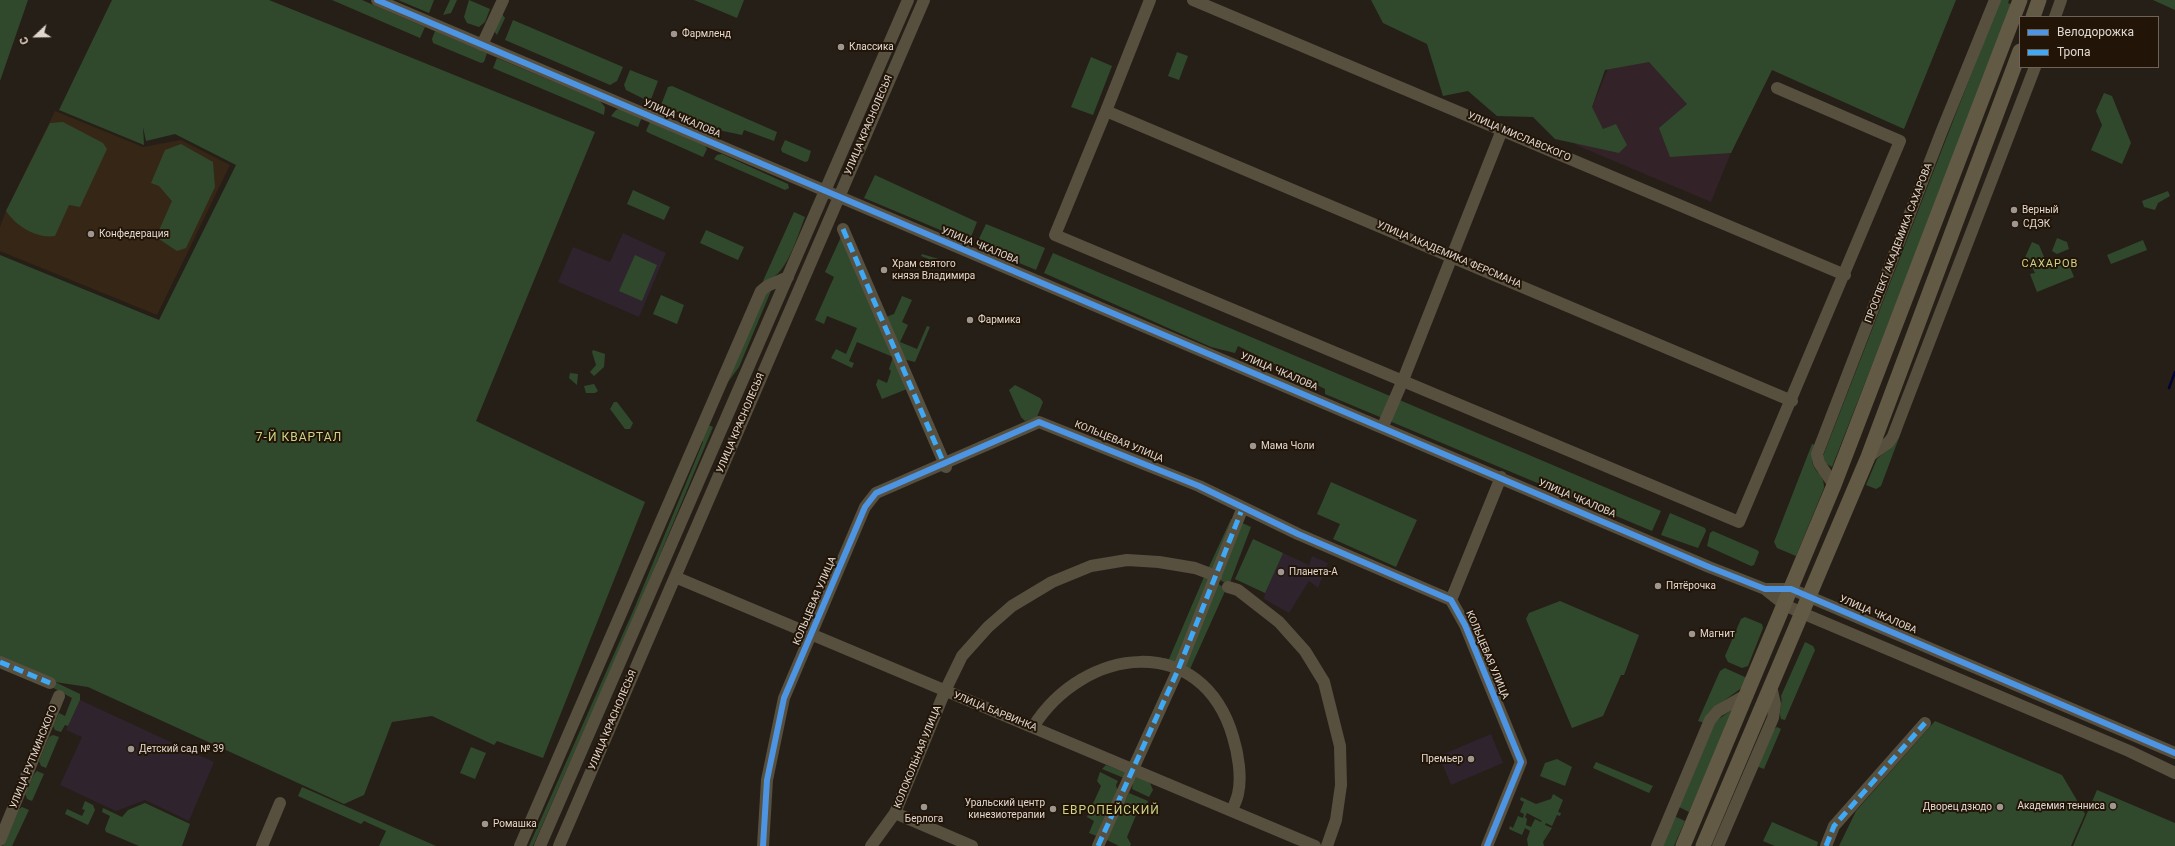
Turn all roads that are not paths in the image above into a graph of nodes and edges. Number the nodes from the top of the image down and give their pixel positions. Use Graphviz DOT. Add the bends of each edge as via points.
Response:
graph roads {
  1 [pos="377,0"];
  2 [pos="503,0"];
  3 [pos="908,0"];
  4 [pos="924,0"];
  5 [pos="1150,0"];
  6 [pos="1193,0"];
  7 [pos="1995,0"];
  8 [pos="2020,0"];
  9 [pos="2039,0"];
  10 [pos="2061,0"];
  11 [pos="2033,16"];
  12 [pos="2055,16"];
  13 [pos="482,45"];
  14 [pos="2019,54"];
  15 [pos="2035,68"];
  16 [pos="1778,88"];
  17 [pos="1106,111"];
  18 [pos="1502,130"];
  19 [pos="824,191"];
  20 [pos="839,197"];
  21 [pos="843,229"];
  22 [pos="1453,257"];
  23 [pos="1845,275"];
  24 [pos="788,277"];
  25 [pos="1404,380"];
  26 [pos="1792,401"];
  27 [pos="1382,426"];
  28 [pos="1868,457"];
  29 [pos="945,466"];
  30 [pos="1501,477"];
  31 [pos="1834,485"];
  32 [pos="1241,512"];
  33 [pos="1216,576"];
  34 [pos="675,577"];
  35 [pos="1228,587"];
  36 [pos="1765,589"];
  37 [pos="1790,589"];
  38 [pos="1810,597"];
  39 [pos="1451,600"];
  40 [pos="1785,606"];
  41 [pos="1802,614"];
  42 [pos="812,635"];
  43 [pos="0,662"];
  44 [pos="1178,670"];
  45 [pos="50,683"];
  46 [pos="1771,686"];
  47 [pos="945,691"];
  48 [pos="1746,695"];
  49 [pos="59,696"];
  50 [pos="1925,723"];
  51 [pos="1033,727"];
  52 [pos="2175,753"];
  53 [pos="1133,769"];
  54 [pos="2175,773"];
  55 [pos="280,803"];
  56 [pos="1232,811"];
  57 [pos="895,813"];
  58 [pos="0,840"];
  59 [pos="262,846"];
  60 [pos="520,846"];
  61 [pos="540,846"];
  62 [pos="558,846"];
  63 [pos="763,846"];
  64 [pos="871,846"];
  65 [pos="972,846"];
  66 [pos="1098,846"];
  67 [pos="1316,846"];
  68 [pos="1327,846"];
  69 [pos="1487,846"];
  70 [pos="1657,846"];
  71 [pos="1683,846"];
  72 [pos="1703,846"];
  73 [pos="1718,846"];
  74 [pos="1826,846"];
  1 -- 13 [label="street, УЛИЦА ЧКАЛОВА"];
  2 -- 13 [label="street"];
  3 -- 19 [label="street, УЛИЦА КРАСНОЛЕСЬЯ"];
  4 -- 20 [label="street, УЛИЦА КРАСНОЛЕСЬЯ"];
  5 -- 17 [label="street"];
  6 -- 18 [label="street, УЛИЦА МИСЛАВСКОГО"];
  7 -- 31 [label="street, ПРОСПЕКТ АКАДЕМИКА САХАРОВА" via="1941,133 1818,454 1819,463"];
  8 -- 31 [label="main road"];
  9 -- 11 [label="main road"];
  10 -- 12 [label="street"];
  13 -- 19 [label="street, УЛИЦА ЧКАЛОВА"];
  14 -- 28 [label="main road"];
  15 -- 28 [label="street" via="1893,436 1889,442"];
  16 -- 23 [label="street" via="1900,141"];
  17 -- 22 [label="street, УЛИЦА АКАДЕМИКА ФЕРСМАНА"];
  17 -- 25 [label="street" via="1054,235"];
  18 -- 22 [label="street"];
  18 -- 23 [label="street, УЛИЦА МИСЛАВСКОГО"];
  19 -- 20 [label="street, УЛИЦА ЧКАЛОВА"];
  19 -- 24 [label="street, УЛИЦА КРАСНОЛЕСЬЯ"];
  20 -- 27 [label="street, УЛИЦА ЧКАЛОВА"];
  20 -- 34 [label="street, УЛИЦА КРАСНОЛЕСЬЯ"];
  21 -- 29 [label="street"];
  22 -- 25 [label="street"];
  22 -- 26 [label="street, УЛИЦА АКАДЕМИКА ФЕРСМАНА"];
  23 -- 26 [label="street"];
  24 -- 60 [label="street" via="761,291"];
  24 -- 61 [label="street, УЛИЦА КРАСНОЛЕСЬЯ" via="722,423"];
  25 -- 26 [label="street" via="1739,522"];
  25 -- 27 [label="street"];
  27 -- 30 [label="street, УЛИЦА ЧКАЛОВА"];
  28 -- 38 [label="main road"];
  29 -- 39 [label="street, КОЛЬЦЕВАЯ УЛИЦА" via="1039,422 1199,486 1298,534"];
  29 -- 42 [label="street, КОЛЬЦЕВАЯ УЛИЦА" via="876,493 865,507"];
  30 -- 36 [label="street, УЛИЦА ЧКАЛОВА"];
  30 -- 39 [label="street"];
  31 -- 37 [label="main road"];
  32 -- 33 [label="street"];
  33 -- 44 [label="street"];
  33 -- 47 [label="street, КОЛОКОЛЬНАЯ УЛИЦА" via="1188,567 1127,560 1091,566 1052,582 1012,606 988,627 962,656"];
  34 -- 42 [label="street, УЛИЦА БАРВИНКА"];
  34 -- 62 [label="street, УЛИЦА КРАСНОЛЕСЬЯ"];
  35 -- 68 [label="street" via="1238,590 1279,622 1305,651 1324,682 1340,746 1341,785 1336,820"];
  36 -- 37 [label="street, УЛИЦА ЧКАЛОВА"];
  36 -- 40 [label="street, УЛИЦА ЧКАЛОВА"];
  37 -- 38 [label="street, УЛИЦА ЧКАЛОВА"];
  37 -- 40 [label="main road"];
  38 -- 41 [label="main road"];
  38 -- 52 [label="street, УЛИЦА ЧКАЛОВА"];
  39 -- 69 [label="street, КОЛЬЦЕВАЯ УЛИЦА" via="1466,625 1521,762"];
  40 -- 41 [label="street, УЛИЦА ЧКАЛОВА"];
  40 -- 48 [label="main road"];
  41 -- 46 [label="main road"];
  41 -- 54 [label="street, УЛИЦА ЧКАЛОВА" via="2099,738"];
  42 -- 47 [label="street, УЛИЦА БАРВИНКА"];
  42 -- 63 [label="street, КОЛЬЦЕВАЯ УЛИЦА" via="784,698 767,780"];
  43 -- 45 [label="street"];
  44 -- 51 [label="street" via="1140,661 1126,662 1091,673 1075,682 1058,697"];
  44 -- 53 [label="street"];
  44 -- 56 [label="street" via="1207,688 1221,706 1230,725 1237,748 1239,793"];
  46 -- 72 [label="main road"];
  46 -- 73 [label="street" via="1775,704 1773,718"];
  47 -- 51 [label="street, УЛИЦА БАРВИНКА"];
  47 -- 57 [label="street, КОЛОКОЛЬНАЯ УЛИЦА"];
  48 -- 70 [label="street" via="1718,711 1710,720"];
  48 -- 71 [label="main road"];
  49 -- 58 [label="street, УЛИЦА РУТМИНСКОГО"];
  50 -- 74 [label="street" via="1834,826"];
  51 -- 53 [label="street, УЛИЦА БАРВИНКА"];
  53 -- 56 [label="street, УЛИЦА БАРВИНКА" via="1210,804"];
  53 -- 66 [label="street"];
  55 -- 59 [label="street"];
  56 -- 67 [label="street, УЛИЦА БАРВИНКА"];
  57 -- 64 [label="street, КОЛОКОЛЬНАЯ УЛИЦА"];
  57 -- 65 [label="street, КОЛОКОЛЬНАЯ УЛИЦА"];
}
